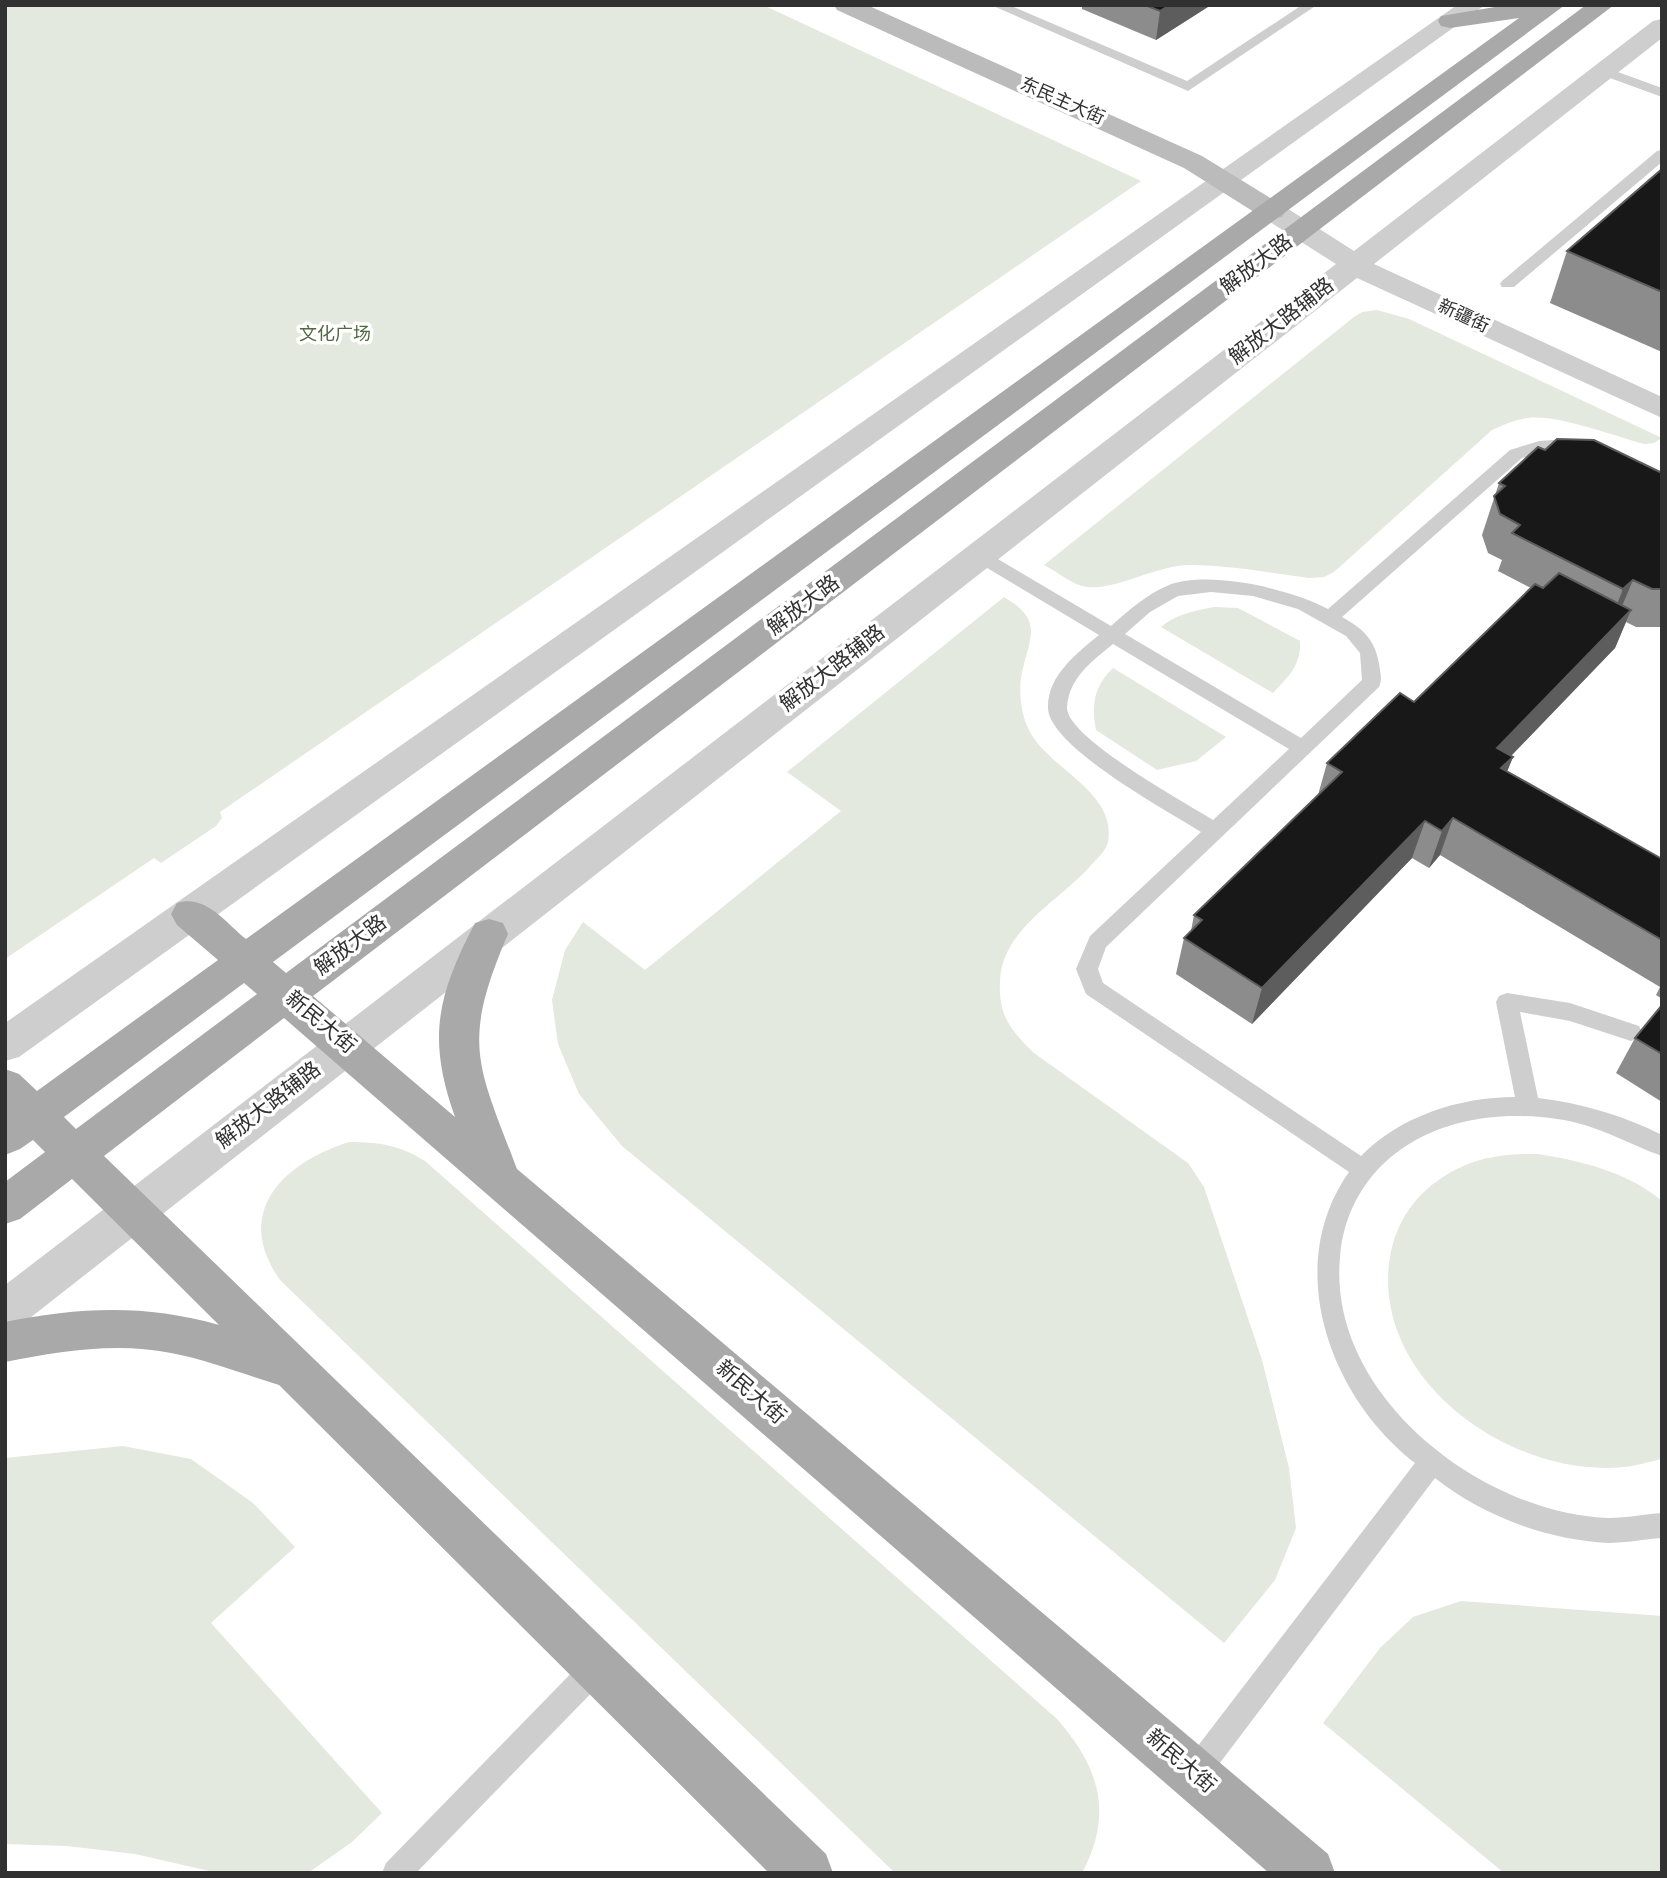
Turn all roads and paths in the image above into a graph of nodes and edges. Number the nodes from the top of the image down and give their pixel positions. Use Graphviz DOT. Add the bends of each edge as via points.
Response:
graph roads {
  1 [pos="846,5"];
  2 [pos="997,5"];
  3 [pos="1311,5"];
  4 [pos="1602,5"];
  5 [pos="1552,6"];
  6 [pos="1461,13"];
  7 [pos="1662,26"];
  8 [pos="1605,71"];
  9 [pos="1662,93"];
  10 [pos="1662,154"];
  11 [pos="1224,181"];
  12 [pos="1272,211"];
  13 [pos="1302,231"];
  14 [pos="1356,265"];
  15 [pos="1508,284"];
  16 [pos="1662,409"];
  17 [pos="1594,460"];
  18 [pos="980,556"];
  19 [pos="1329,618"];
  20 [pos="1112,635"];
  21 [pos="1302,748"];
  22 [pos="1215,831"];
  23 [pos="190,914"];
  24 [pos="489,934"];
  25 [pos="246,961"];
  26 [pos="287,995"];
  27 [pos="1631,1032"];
  28 [pos="5,1045"];
  29 [pos="346,1045"];
  30 [pos="1528,1105"];
  31 [pos="15,1113"];
  32 [pos="1662,1146"];
  33 [pos="73,1154"];
  34 [pos="1362,1169"];
  35 [pos="500,1178"];
  36 [pos="5,1206"];
  37 [pos="132,1212"];
  38 [pos="5,1311"];
  39 [pos="5,1342"];
  40 [pos="291,1368"];
  41 [pos="1431,1463"];
  42 [pos="1662,1525"];
  43 [pos="597,1667"];
  44 [pos="1194,1774"];
  45 [pos="396,1873"];
  46 [pos="807,1873"];
  47 [pos="1309,1873"];
  1 -- 11 [label="main road, 东民主大街" via="1084,111"];
  2 -- 3 [label="lane" via="1188,87"];
  4 -- 13 [label="main road, 解放大路"];
  5 -- 6 [label="main road"];
  5 -- 12 [label="main road, 解放大路"];
  6 -- 11 [label="street"];
  7 -- 8 [label="street, 解放大路辅路"];
  8 -- 9 [label="lane"];
  8 -- 14 [label="street, 解放大路辅路"];
  10 -- 15 [label="lane"];
  11 -- 12 [label="main road, 东民主大街"];
  11 -- 23 [label="street"];
  12 -- 13 [label="street, 新疆街"];
  12 -- 25 [label="main road, 解放大路"];
  13 -- 14 [label="street, 新疆街"];
  13 -- 26 [label="main road, 解放大路"];
  14 -- 16 [label="street, 新疆街"];
  14 -- 18 [label="street, 解放大路辅路"];
  17 -- 19 [label="lane" via="1560,444 1539,445 1516,454"];
  18 -- 20 [label="lane"];
  18 -- 24 [label="street, 解放大路辅路"];
  19 -- 20 [label="lane" via="1304,604 1253,590 1211,586 1174,590"];
  19 -- 21 [label="lane" via="1353,631 1369,652 1372,681"];
  20 -- 21 [label="lane"];
  20 -- 22 [label="lane" via="1080,661 1062,685 1057,710 1069,733 1088,750"];
  21 -- 22 [label="lane"];
  22 -- 34 [label="lane" via="1097,942 1087,969 1094,988"];
  23 -- 25 [label="main road, 新民大街"];
  23 -- 28 [label="street"];
  24 -- 29 [label="street, 解放大路辅路"];
  24 -- 35 [label="main road" via="463,999 458,1053"];
  25 -- 26 [label="main road, 新民大街"];
  25 -- 31 [label="main road, 解放大路"];
  26 -- 29 [label="main road, 新民大街"];
  26 -- 33 [label="main road, 解放大路"];
  27 -- 30 [label="lane" via="1562,1009 1507,1002"];
  29 -- 35 [label="main road, 新民大街"];
  29 -- 37 [label="street, 解放大路辅路"];
  30 -- 32 [label="lane" via="1581,1113 1635,1131"];
  30 -- 34 [label="lane" via="1476,1108 1430,1121 1392,1141"];
  31 -- 33 [label="main road"];
  33 -- 36 [label="main road, 解放大路"];
  33 -- 37 [label="main road"];
  34 -- 41 [label="lane" via="1340,1204 1328,1245 1327,1288 1337,1335 1358,1381 1390,1425"];
  35 -- 44 [label="main road, 新民大街"];
  37 -- 38 [label="street, 解放大路辅路"];
  37 -- 40 [label="main road"];
  39 -- 40 [label="main road" via="45,1333 151,1330"];
  40 -- 43 [label="main road"];
  41 -- 42 [label="lane" via="1480,1494 1535,1517 1591,1528"];
  41 -- 44 [label="lane"];
  43 -- 45 [label="lane"];
  43 -- 46 [label="main road"];
  44 -- 47 [label="main road, 新民大街"];
}
